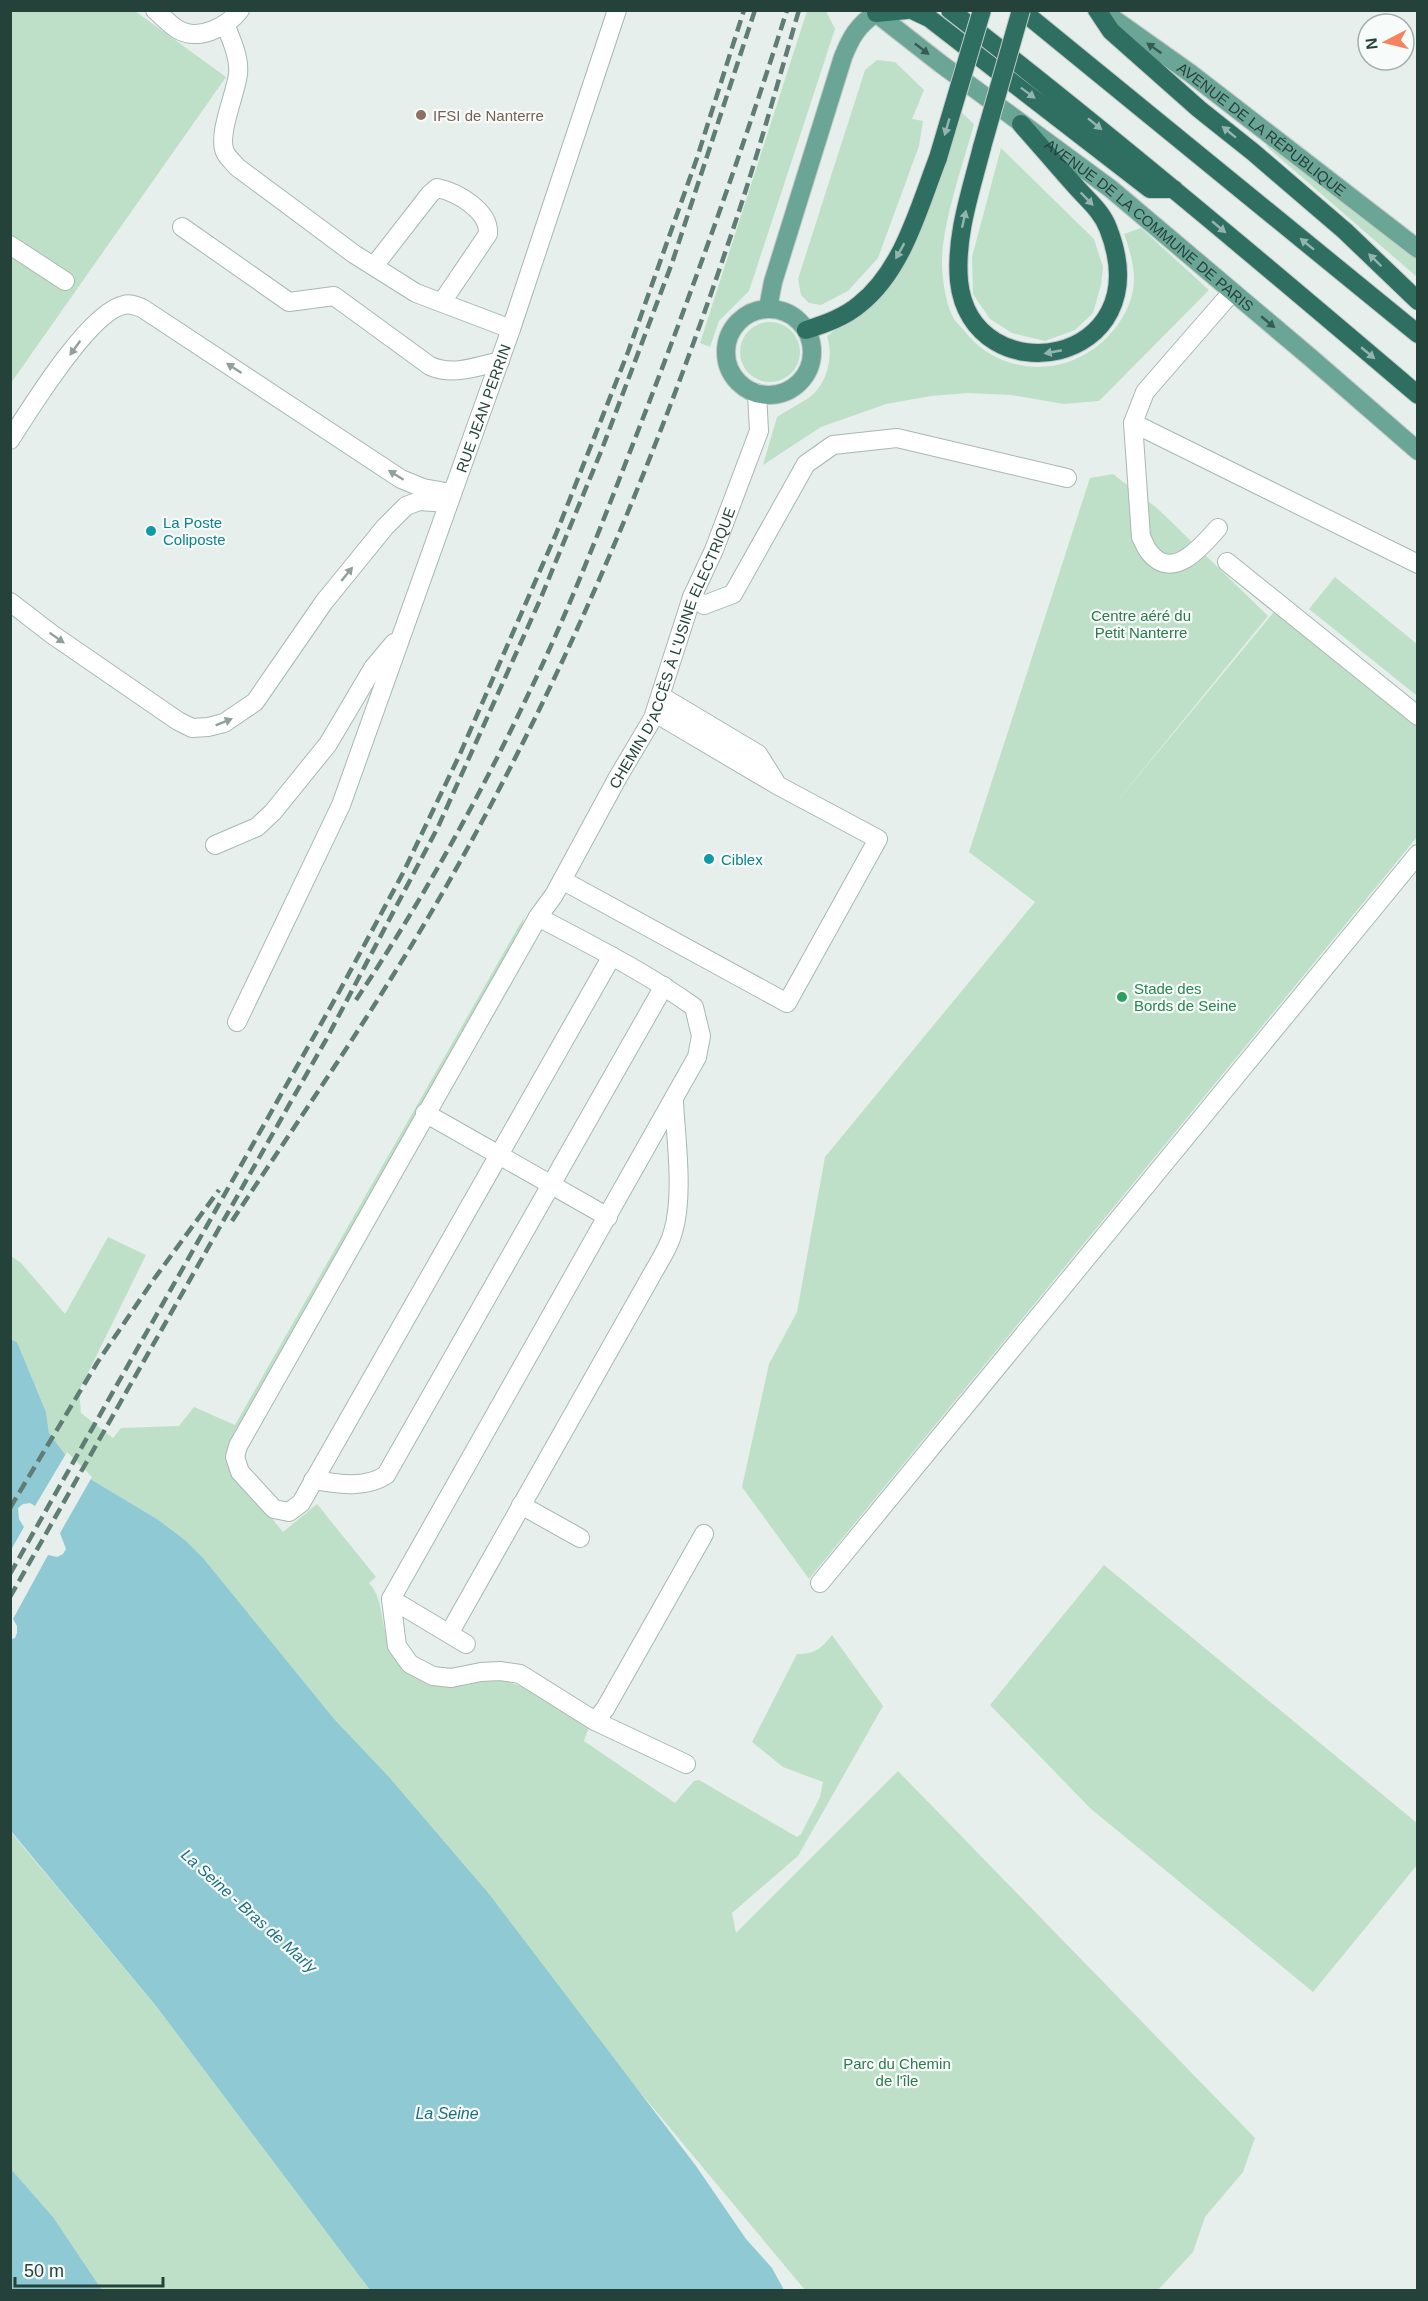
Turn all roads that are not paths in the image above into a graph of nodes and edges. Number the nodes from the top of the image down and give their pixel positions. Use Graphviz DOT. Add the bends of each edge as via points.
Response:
graph roads {
  1 [pos="155,10"];
  2 [pos="240,10"];
  3 [pos="617,10"];
  4 [pos="907,10"];
  5 [pos="912,10"];
  6 [pos="950,10"];
  7 [pos="982,10"];
  8 [pos="1021,10"];
  9 [pos="1099,10"];
  10 [pos="874,12"];
  11 [pos="225,24"];
  12 [pos="1021,123"];
  13 [pos="1174,189"];
  14 [pos="182,227"];
  15 [pos="10,245"];
  16 [pos="1418,249"];
  17 [pos="374,266"];
  18 [pos="64,281"];
  19 [pos="1232,292"];
  20 [pos="1418,301"];
  21 [pos="442,302"];
  22 [pos="768,308"];
  23 [pos="511,328"];
  24 [pos="806,330"];
  25 [pos="1418,334"];
  26 [pos="500,361"];
  27 [pos="757,393"];
  28 [pos="1418,395"];
  29 [pos="1133,423"];
  30 [pos="10,440"];
  31 [pos="1418,451"];
  32 [pos="1067,478"];
  33 [pos="450,498"];
  34 [pos="1218,528"];
  35 [pos="1227,562"];
  36 [pos="1418,564"];
  37 [pos="692,597"];
  38 [pos="10,602"];
  39 [pos="401,635"];
  40 [pos="661,696"];
  41 [pos="655,713"];
  42 [pos="1418,716"];
  43 [pos="777,785"];
  44 [pos="215,845"];
  45 [pos="1418,854"];
  46 [pos="558,888"];
  47 [pos="538,917"];
  48 [pos="612,956"];
  49 [pos="664,986"];
  50 [pos="237,1022"];
  51 [pos="674,1100"];
  52 [pos="425,1113"];
  53 [pos="498,1155"];
  54 [pos="551,1185"];
  55 [pos="608,1217"];
  56 [pos="313,1480"];
  57 [pos="521,1505"];
  58 [pos="704,1534"];
  59 [pos="580,1538"];
  60 [pos="820,1583"];
  61 [pos="391,1599"];
  62 [pos="450,1632"];
  63 [pos="466,1644"];
  64 [pos="595,1721"];
  65 [pos="686,1764"];
  1 -- 11 [label="street" via="179,30 193,33"];
  2 -- 11 [label="street"];
  3 -- 23 [label="street, RUE JEAN PERRIN"];
  4 -- 10 [label="highway"];
  5 -- 13 [label="highway, one-way" via="929,18 1150,189"];
  6 -- 13 [label="highway, one-way"];
  7 -- 24 [label="highway, one-way, bridge" via="938,158 907,238 877,287 861,304"];
  12 -- 8 [label="highway, one-way, bridge" via="1102,217 1116,251 1117,288 1113,304 1095,333 1078,344 1046,354 1014,350 986,334 973,320 959,284 962,224"];
  25 -- 8 [label="highway, one-way"];
  16 -- 9 [label="main road, AVENUE DE LA RÉPUBLIQUE, one-way" via="1198,80"];
  20 -- 9 [label="highway, one-way" via="1345,231 1111,31"];
  10 -- 12 [label="main road, AVENUE DE LA COMMUNE DE PARIS, one-way"];
  10 -- 22 [label="main road" via="852,36 843,57"];
  11 -- 17 [label="street" via="238,75 229,108 225,153 247,174"];
  12 -- 19 [label="main road, AVENUE DE LA COMMUNE DE PARIS" via="1111,189"];
  13 -- 28 [label="highway, one-way"];
  14 -- 26 [label="street" via="289,302 334,296 435,369 452,372"];
  15 -- 18 [label="street"];
  17 -- 21 [label="street" via="416,293"];
  17 -- 21 [label="street" via="430,194 437,188 450,190 482,214 489,225 488,234"];
  19 -- 29 [label="street" via="1145,392"];
  19 -- 31 [label="main road, AVENUE DE LA COMMUNE DE PARIS, one-way"];
  21 -- 23 [label="street"];
  22 -- 24 [label="main road" via="790,314"];
  22 -- 27 [label="main road" via="740,319 726,346 726,361 732,375 743,387"];
  23 -- 26 [label="street, RUE JEAN PERRIN"];
  24 -- 27 [label="main road" via="811,351 807,373 785,392"];
  26 -- 33 [label="street, RUE JEAN PERRIN"];
  27 -- 37 [label="street, CHEMIN D'ACCÈS À L'USINE ELECTRIQUE" via="759,431"];
  29 -- 34 [label="street" via="1141,537 1149,553 1160,561 1175,563 1194,555"];
  29 -- 36 [label="street"];
  33 -- 30 [label="street, one-way" via="401,479 131,304 110,310 87,330"];
  32 -- 37 [label="street" via="897,438 833,445 806,464 733,594 704,605"];
  38 -- 33 [label="street, one-way" via="178,720 192,728 208,727 224,723 255,702 324,602 406,506"];
  33 -- 39 [label="street, RUE JEAN PERRIN"];
  35 -- 42 [label="street"];
  37 -- 40 [label="street, CHEMIN D'ACCÈS À L'USINE ELECTRIQUE"];
  39 -- 44 [label="street" via="373,668 328,744 273,812 257,827"];
  39 -- 50 [label="street, RUE JEAN PERRIN" via="341,805"];
  40 -- 41 [label="street, CHEMIN D'ACCÈS À L'USINE ELECTRIQUE"];
  40 -- 43 [label="street" via="758,754"];
  41 -- 43 [label="street"];
  41 -- 46 [label="street, CHEMIN D'ACCÈS À L'USINE ELECTRIQUE"];
  43 -- 46 [label="street" via="878,839 787,1003"];
  45 -- 60 [label="street"];
  46 -- 47 [label="street, CHEMIN D'ACCÈS À L'USINE ELECTRIQUE"];
  47 -- 48 [label="street"];
  47 -- 52 [label="street, CHEMIN D'ACCÈS À L'USINE ELECTRIQUE"];
  48 -- 49 [label="street"];
  48 -- 53 [label="street"];
  49 -- 51 [label="street" via="694,1007 701,1036 697,1058"];
  49 -- 54 [label="street"];
  51 -- 55 [label="street"];
  51 -- 57 [label="street" via="678,1194 673,1235"];
  52 -- 53 [label="street"];
  52 -- 56 [label="street, CHEMIN D'ACCÈS À L'USINE ELECTRIQUE" via="238,1446 235,1457 240,1472 274,1509 289,1512 301,1503"];
  53 -- 54 [label="street"];
  53 -- 56 [label="street"];
  54 -- 55 [label="street"];
  54 -- 56 [label="street" via="386,1475 363,1484"];
  55 -- 61 [label="street"];
  57 -- 59 [label="street"];
  57 -- 62 [label="street"];
  58 -- 64 [label="street"];
  61 -- 62 [label="street"];
  61 -- 64 [label="street" via="397,1646 410,1664 433,1676 451,1678 481,1672 520,1674"];
  62 -- 63 [label="street"];
  64 -- 65 [label="street"];
}
